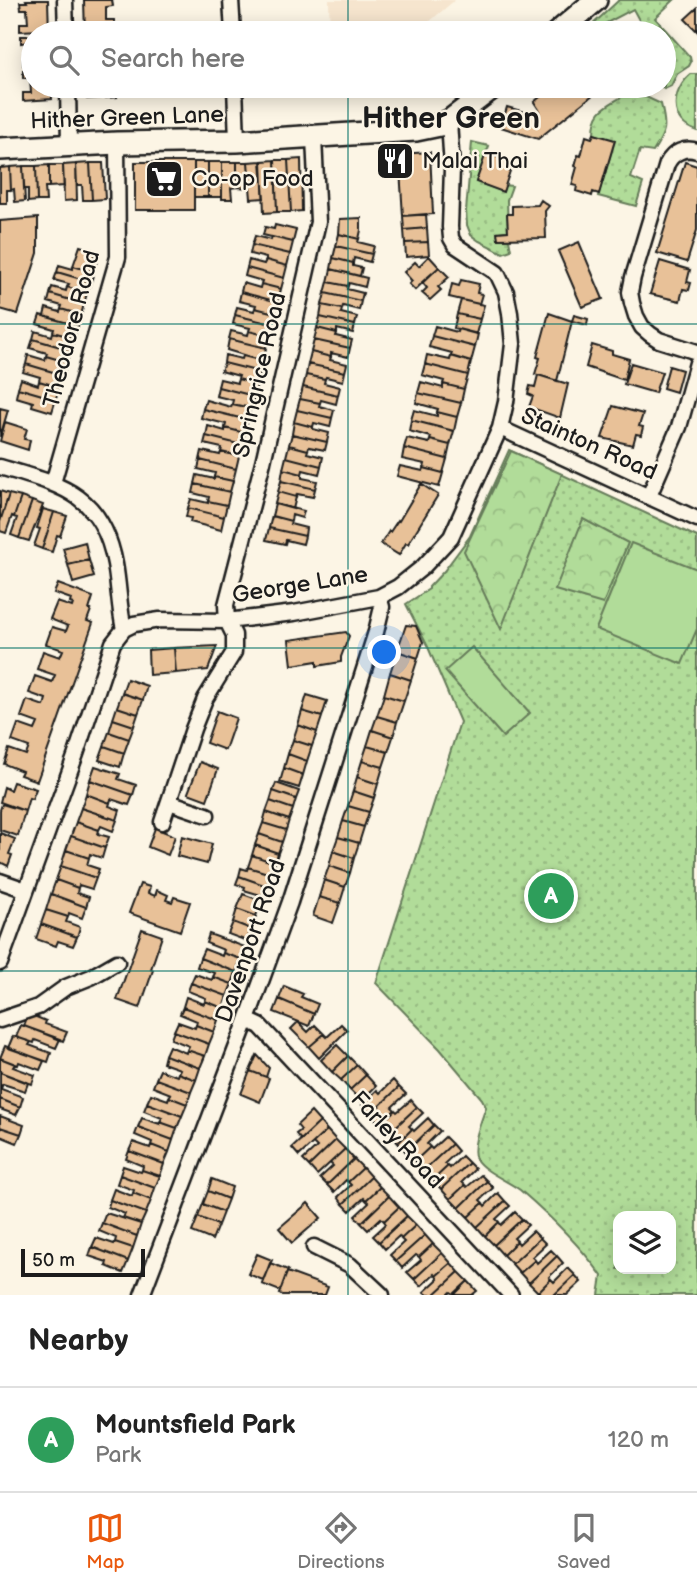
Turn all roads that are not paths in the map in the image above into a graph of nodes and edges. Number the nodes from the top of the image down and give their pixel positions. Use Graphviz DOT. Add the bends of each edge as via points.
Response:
graph roads {
  1 [pos="65,0"];
  2 [pos="232,0"];
  3 [pos="596,0"];
  4 [pos="66,21"];
  5 [pos="233,21"];
  6 [pos="571,21"];
  7 [pos="68,98"];
  8 [pos="235,98"];
  9 [pos="479,98"];
  10 [pos="449,121"];
  11 [pos="314,138"];
  12 [pos="237,141"];
  13 [pos="117,143"];
  14 [pos="69,145"];
  15 [pos="0,149"];
  16 [pos="697,151"];
  17 [pos="697,352"];
  18 [pos="697,363"];
  19 [pos="500,428"];
  20 [pos="0,467"];
  21 [pos="53,483"];
  22 [pos="649,496"];
  23 [pos="697,519"];
  24 [pos="379,597"];
  25 [pos="226,621"];
  26 [pos="124,629"];
  27 [pos="169,802"];
  28 [pos="207,815"];
  29 [pos="162,822"];
  30 [pos="0,881"];
  31 [pos="26,890"];
  32 [pos="117,962"];
  33 [pos="0,963"];
  34 [pos="0,1020"];
  35 [pos="247,1020"];
  36 [pos="314,1247"];
  37 [pos="142,1295"];
  38 [pos="382,1295"];
  39 [pos="511,1295"];
  1 -- 4 [label="street"];
  2 -- 5 [label="street"];
  3 -- 6 [label="street"];
  7 -- 14 [label="street"];
  8 -- 12 [label="street"];
  9 -- 10 [label="street, Hither Green Lane"];
  10 -- 11 [label="street, Hither Green Lane" via="416,130"];
  10 -- 19 [label="street, George Lane" via="452,239 497,272 510,313 513,344"];
  11 -- 12 [label="street, Hither Green Lane"];
  11 -- 25 [label="street, Springrice Road" via="317,222 226,605"];
  12 -- 13 [label="street, Hither Green Lane"];
  13 -- 14 [label="street, Hither Green Lane"];
  13 -- 21 [label="street, Theodore Road" via="118,257"];
  14 -- 15 [label="street, Hither Green Lane"];
  16 -- 17 [label="street" via="680,151 667,164 630,292 642,327 659,340"];
  18 -- 22 [label="street" via="679,427"];
  19 -- 22 [label="street, Stainton Road"];
  19 -- 24 [label="street, George Lane" via="451,537 424,567"];
  20 -- 21 [label="street"];
  21 -- 26 [label="street" via="87,504 101,522 113,554"];
  22 -- 23 [label="street, Stainton Road"];
  24 -- 25 [label="street, George Lane"];
  24 -- 35 [label="street, Davenport Road" via="382,607 357,696"];
  25 -- 26 [label="street, George Lane" via="160,620"];
  25 -- 27 [label="street" via="234,635 234,652 205,699"];
  26 -- 31 [label="street" via="113,643"];
  27 -- 28 [label="street"];
  27 -- 29 [label="street"];
  30 -- 31 [label="street"];
  31 -- 33 [label="street"];
  32 -- 34 [label="street" via="66,987 38,1007"];
  35 -- 37 [label="street, Davenport Road"];
  35 -- 39 [label="street, Farley Road" via="260,1026"];
  36 -- 38 [label="street" via="350,1265"];
}
